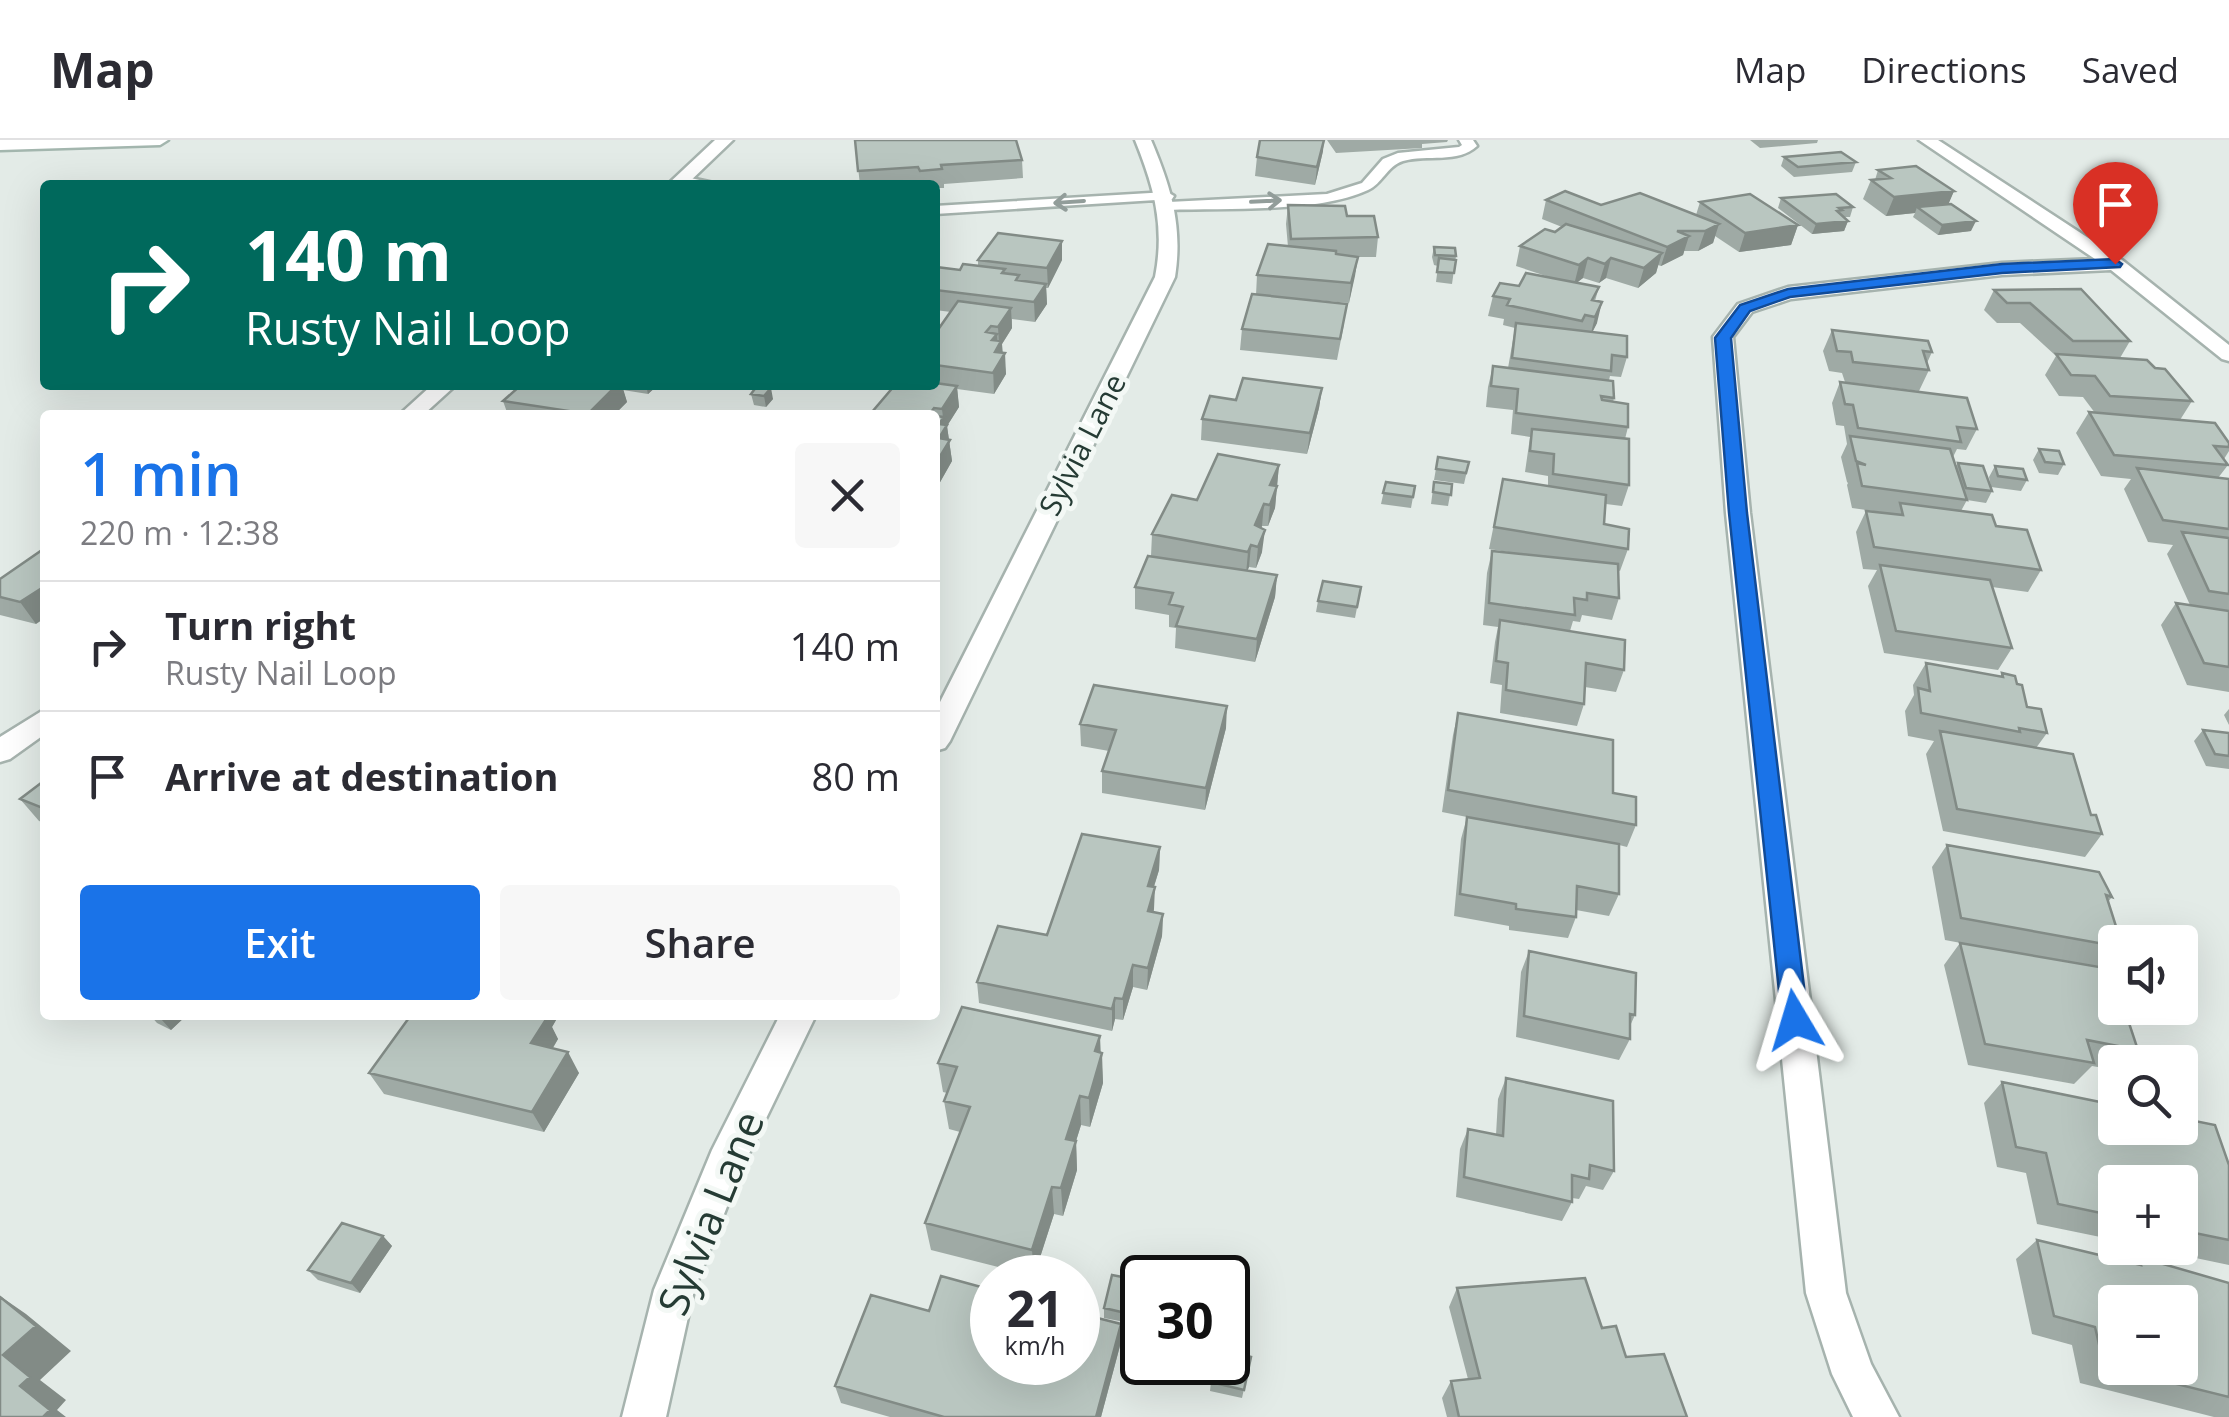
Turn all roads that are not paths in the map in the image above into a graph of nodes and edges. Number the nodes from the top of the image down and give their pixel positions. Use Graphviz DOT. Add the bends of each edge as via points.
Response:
graph roads {
  1 [pos="160,140"];
  2 [pos="725,140"];
  3 [pos="1143,140"];
  4 [pos="1466,140"];
  5 [pos="1927,140"];
  6 [pos="0,145"];
  7 [pos="680,180"];
  8 [pos="1168,201"];
  9 [pos="940,210"];
  10 [pos="2115,264"];
  11 [pos="2229,355"];
  12 [pos="439,390"];
  13 [pos="416,410"];
  14 [pos="40,724"];
  15 [pos="940,731"];
  16 [pos="0,752"];
  17 [pos="795,1020"];
  18 [pos="644,1417"];
  19 [pos="1876,1417"];
  1 -- 6 [label="street"];
  2 -- 7 [label="street"];
  3 -- 8 [label="street, Sylvia Lane"];
  8 -- 4 [label="lane, one-way" via="1328,198 1368,186 1388,162 1462,151 1470,146"];
  5 -- 10 [label="street"];
  8 -- 9 [label="lane, one-way"];
  8 -- 15 [label="street, Sylvia Lane" via="1172,249 1165,277"];
  10 -- 11 [label="street"];
  10 -- 19 [label="street" via="2002,269 1788,293 1745,308 1723,338 1826,1293 1853,1374"];
  12 -- 13 [label="street"];
  14 -- 16 [label="street"];
  17 -- 18 [label="street, Sylvia Lane" via="724,1162 674,1290"];
}
